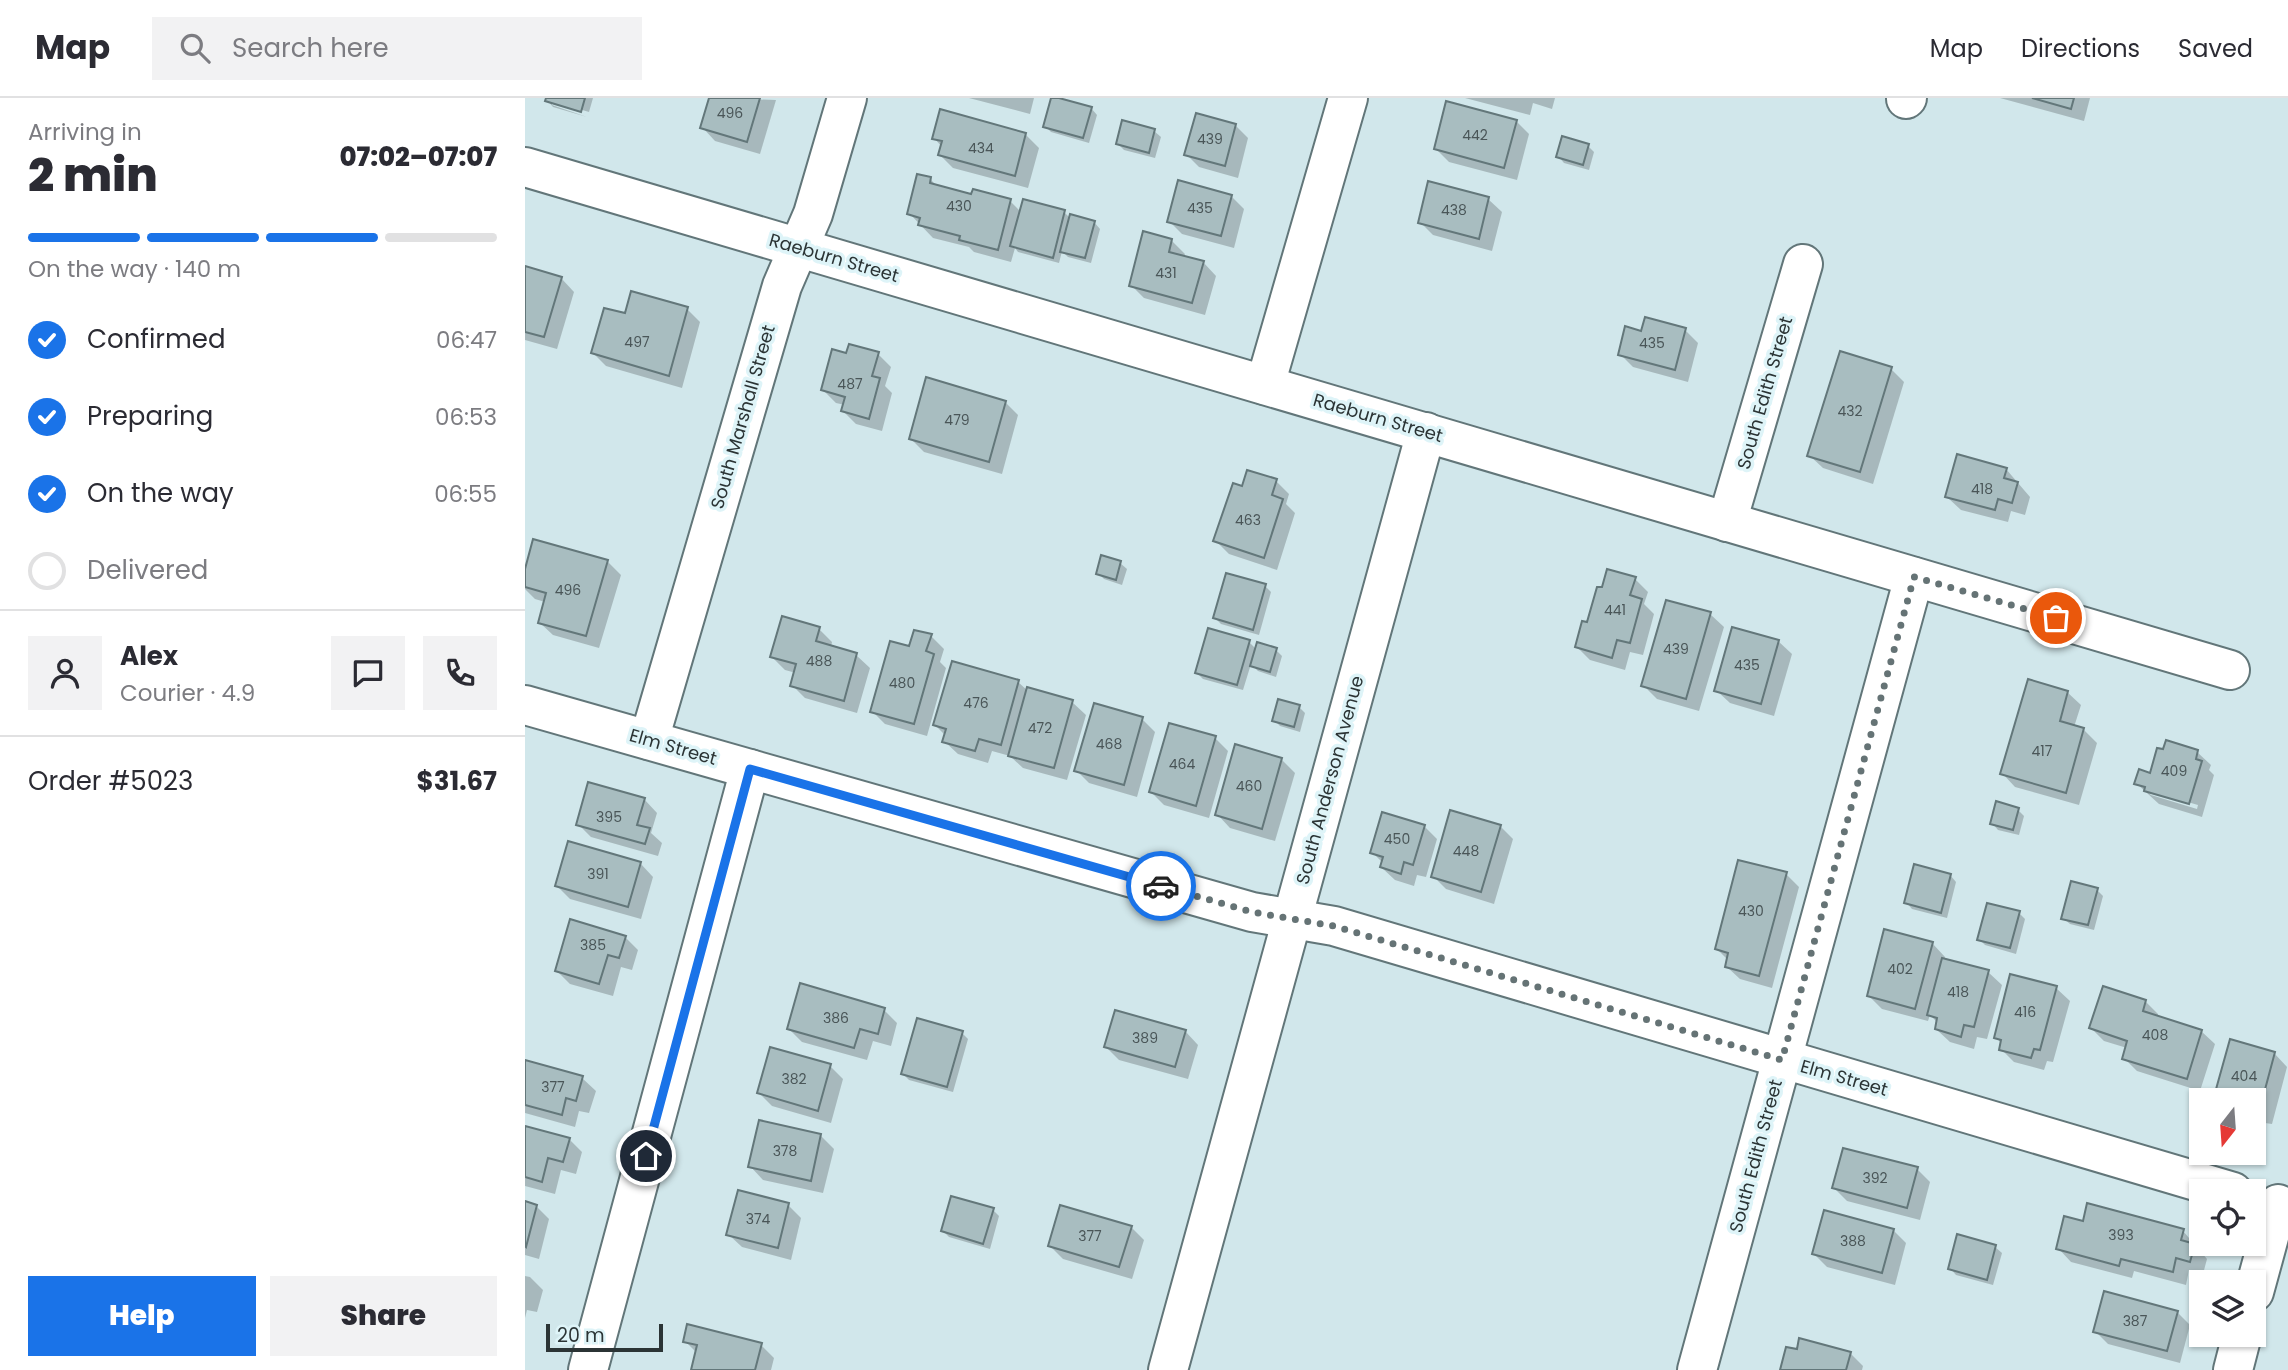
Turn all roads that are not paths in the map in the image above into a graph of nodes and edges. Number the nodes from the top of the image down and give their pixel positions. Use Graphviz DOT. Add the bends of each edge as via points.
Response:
graph roads {
  1 [pos="847,98"];
  2 [pos="1348,98"];
  3 [pos="525,167"];
  4 [pos="799,247"];
  5 [pos="1803,264"];
  6 [pos="1265,385"];
  7 [pos="1426,432"];
  8 [pos="1727,522"];
  9 [pos="1914,577"];
  10 [pos="2230,670"];
  11 [pos="525,705"];
  12 [pos="649,740"];
  13 [pos="750,769"];
  14 [pos="1292,919"];
  15 [pos="1782,1060"];
  16 [pos="2189,1179"];
  17 [pos="2273,1203"];
  18 [pos="2259,1270"];
  19 [pos="2239,1347"];
  20 [pos="588,1370"];
  21 [pos="1168,1370"];
  22 [pos="1697,1370"];
  23 [pos="2232,1370"];
  1 -- 4 [label="street, South Marshall Street"];
  2 -- 6 [label="street"];
  3 -- 4 [label="street, Raeburn Street"];
  4 -- 6 [label="street, Raeburn Street"];
  4 -- 12 [label="street, South Marshall Street" via="782,286"];
  5 -- 8 [label="street, South Edith Street"];
  6 -- 7 [label="street, Raeburn Street"];
  7 -- 8 [label="street, Raeburn Street"];
  7 -- 14 [label="street, South Anderson Avenue"];
  8 -- 9 [label="street, Raeburn Street"];
  9 -- 10 [label="street, Raeburn Street"];
  9 -- 15 [label="street, South Edith Street"];
  11 -- 12 [label="street, Elm Street"];
  12 -- 13 [label="street, Elm Street"];
  13 -- 14 [label="street, Elm Street" via="1252,912"];
  13 -- 20 [label="street"];
  14 -- 15 [label="street, Elm Street" via="1334,926"];
  14 -- 21 [label="street, South Anderson Avenue"];
  15 -- 16 [label="street, Elm Street"];
  15 -- 22 [label="street, South Edith Street"];
  17 -- 18 [label="street"];
  19 -- 23 [label="street"];
}
